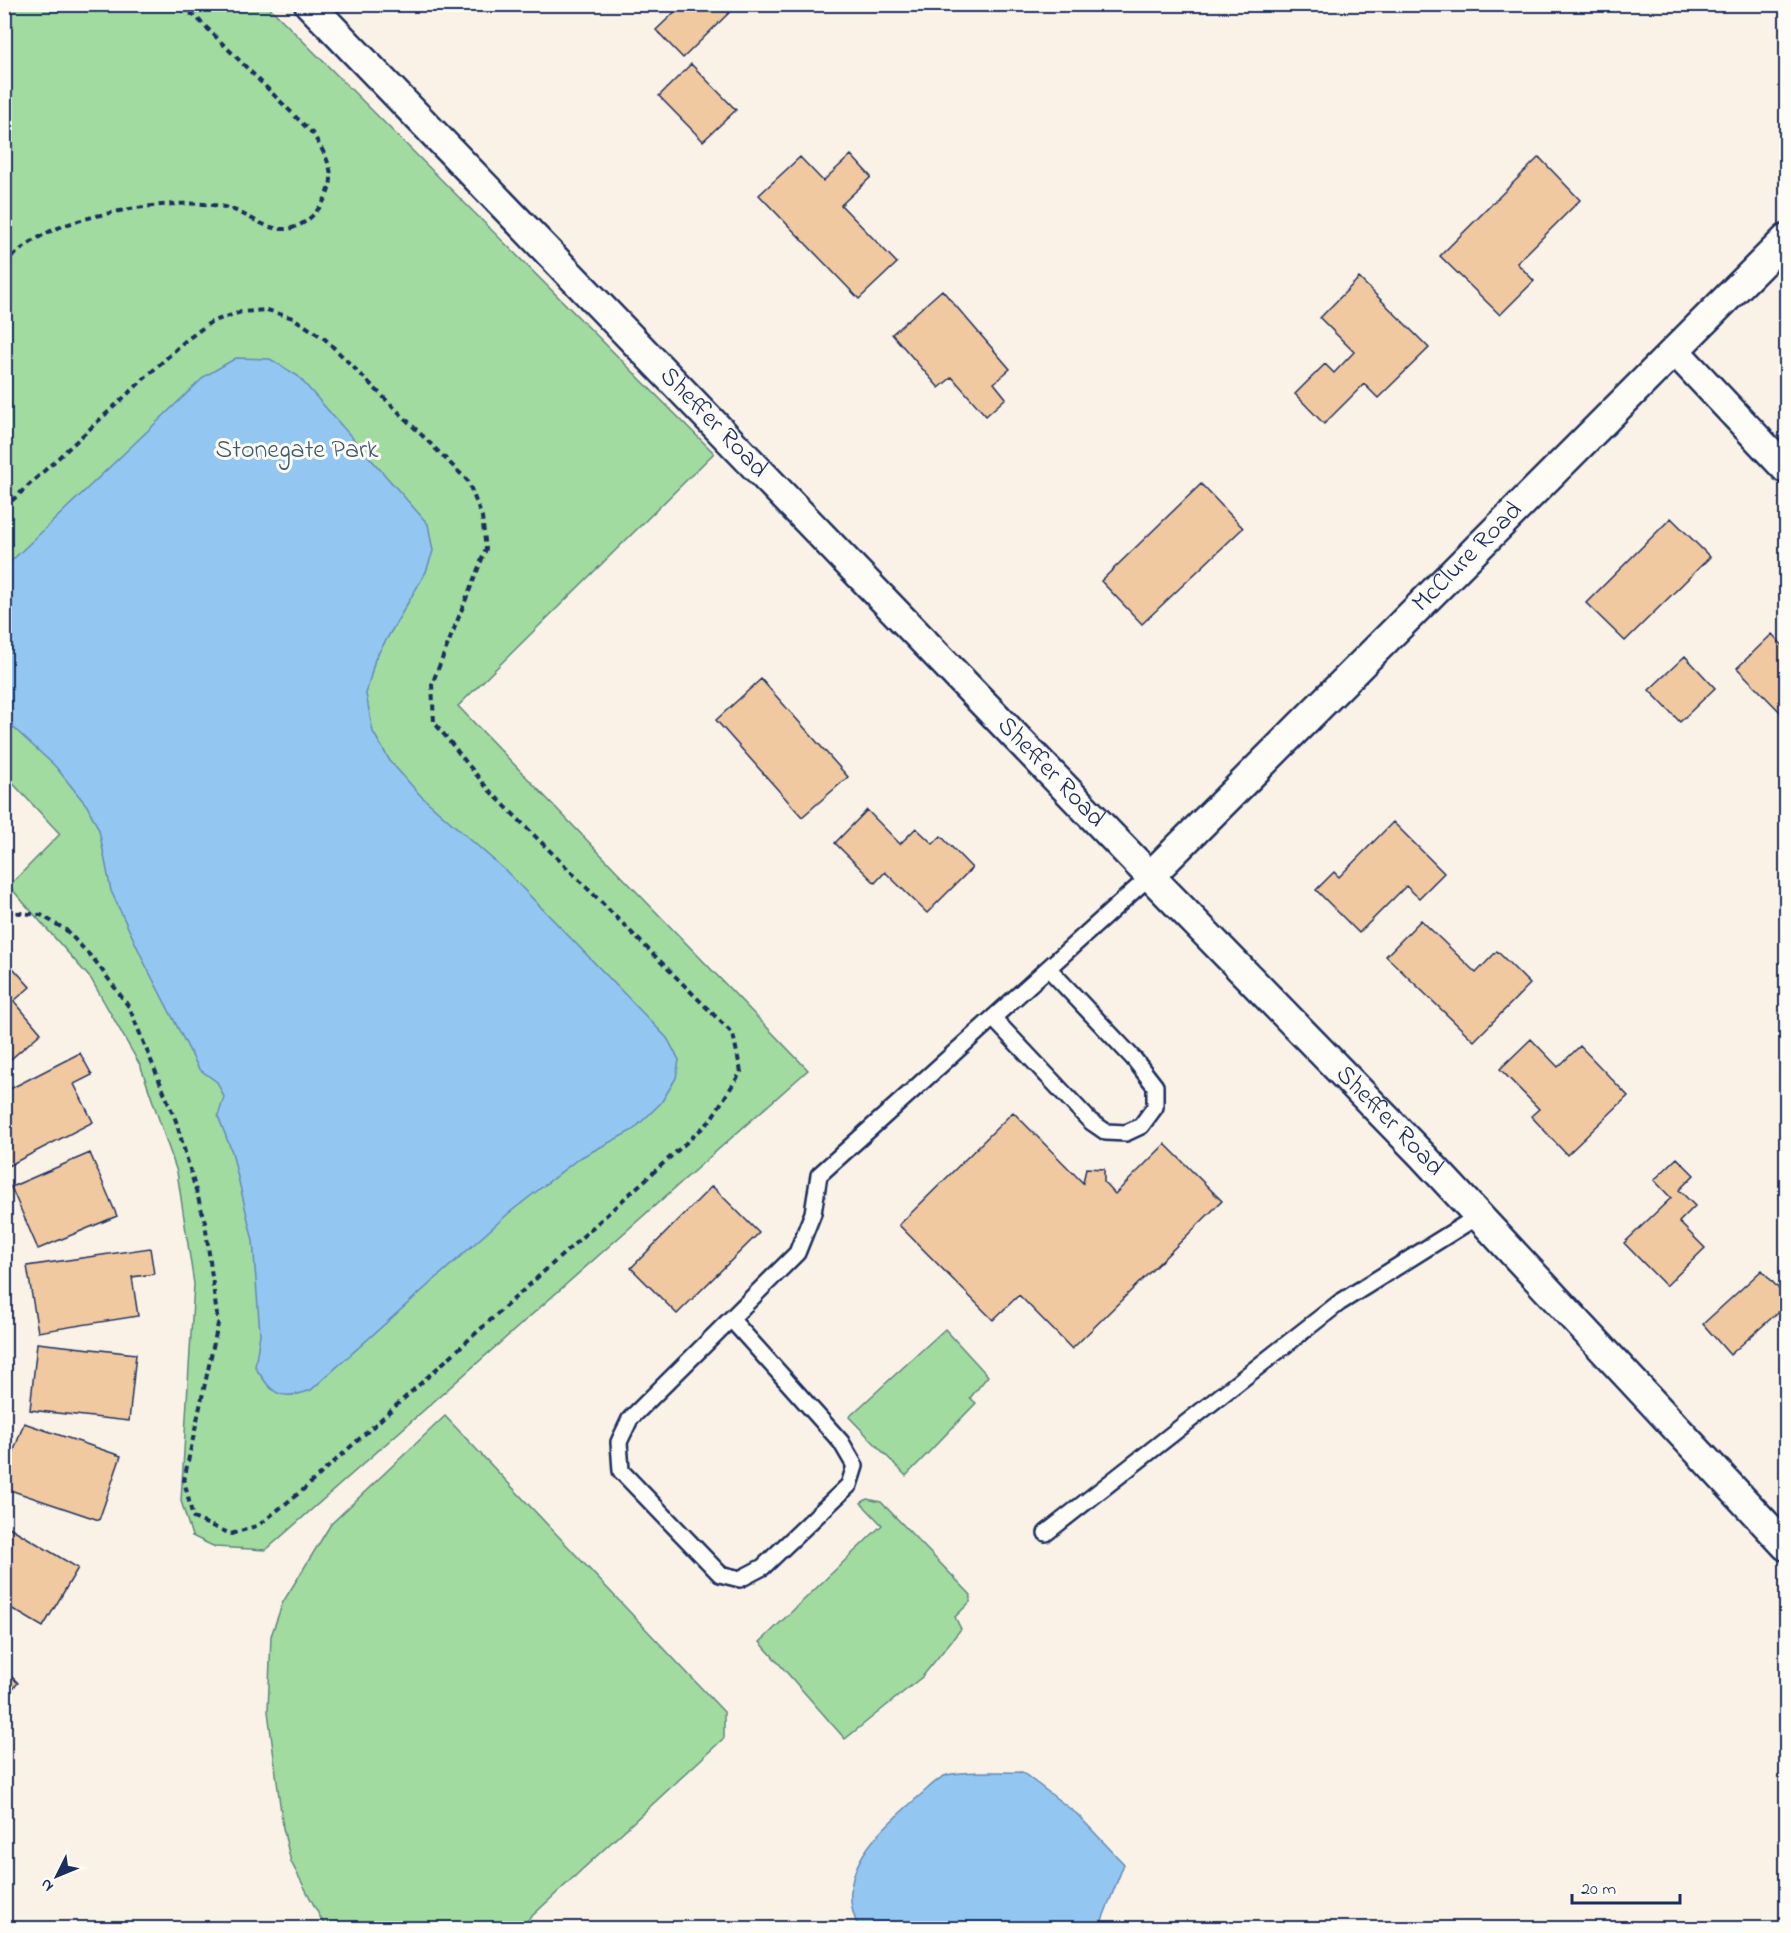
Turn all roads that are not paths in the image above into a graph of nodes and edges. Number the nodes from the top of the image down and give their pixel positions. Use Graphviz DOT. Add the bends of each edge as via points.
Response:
graph roads {
  1 [pos="309,4"];
  2 [pos="1786,239"];
  3 [pos="1676,352"];
  4 [pos="1786,469"];
  5 [pos="1150,876"];
  6 [pos="1048,968"];
  7 [pos="993,1018"];
  8 [pos="1478,1216"];
  9 [pos="731,1319"];
  10 [pos="1046,1533"];
  11 [pos="1786,1546"];
  1 -- 5 [label="street, Sheffer Road"];
  2 -- 3 [label="street, McClure Road"];
  3 -- 4 [label="street"];
  3 -- 5 [label="street, McClure Road"];
  5 -- 6 [label="lane"];
  5 -- 8 [label="street, Sheffer Road"];
  6 -- 7 [label="lane"];
  6 -- 7 [label="lane" via="1155,1086 1155,1107 1140,1126 1126,1133 1106,1132 1090,1121"];
  7 -- 9 [label="lane" via="819,1175 813,1213 797,1254"];
  8 -- 10 [label="lane" via="1338,1303"];
  8 -- 11 [label="street, Sheffer Road"];
  9 -- 9 [label="lane" via="630,1419 619,1442 621,1471 720,1574 740,1579 763,1567 849,1485 855,1466 842,1442"];
}
